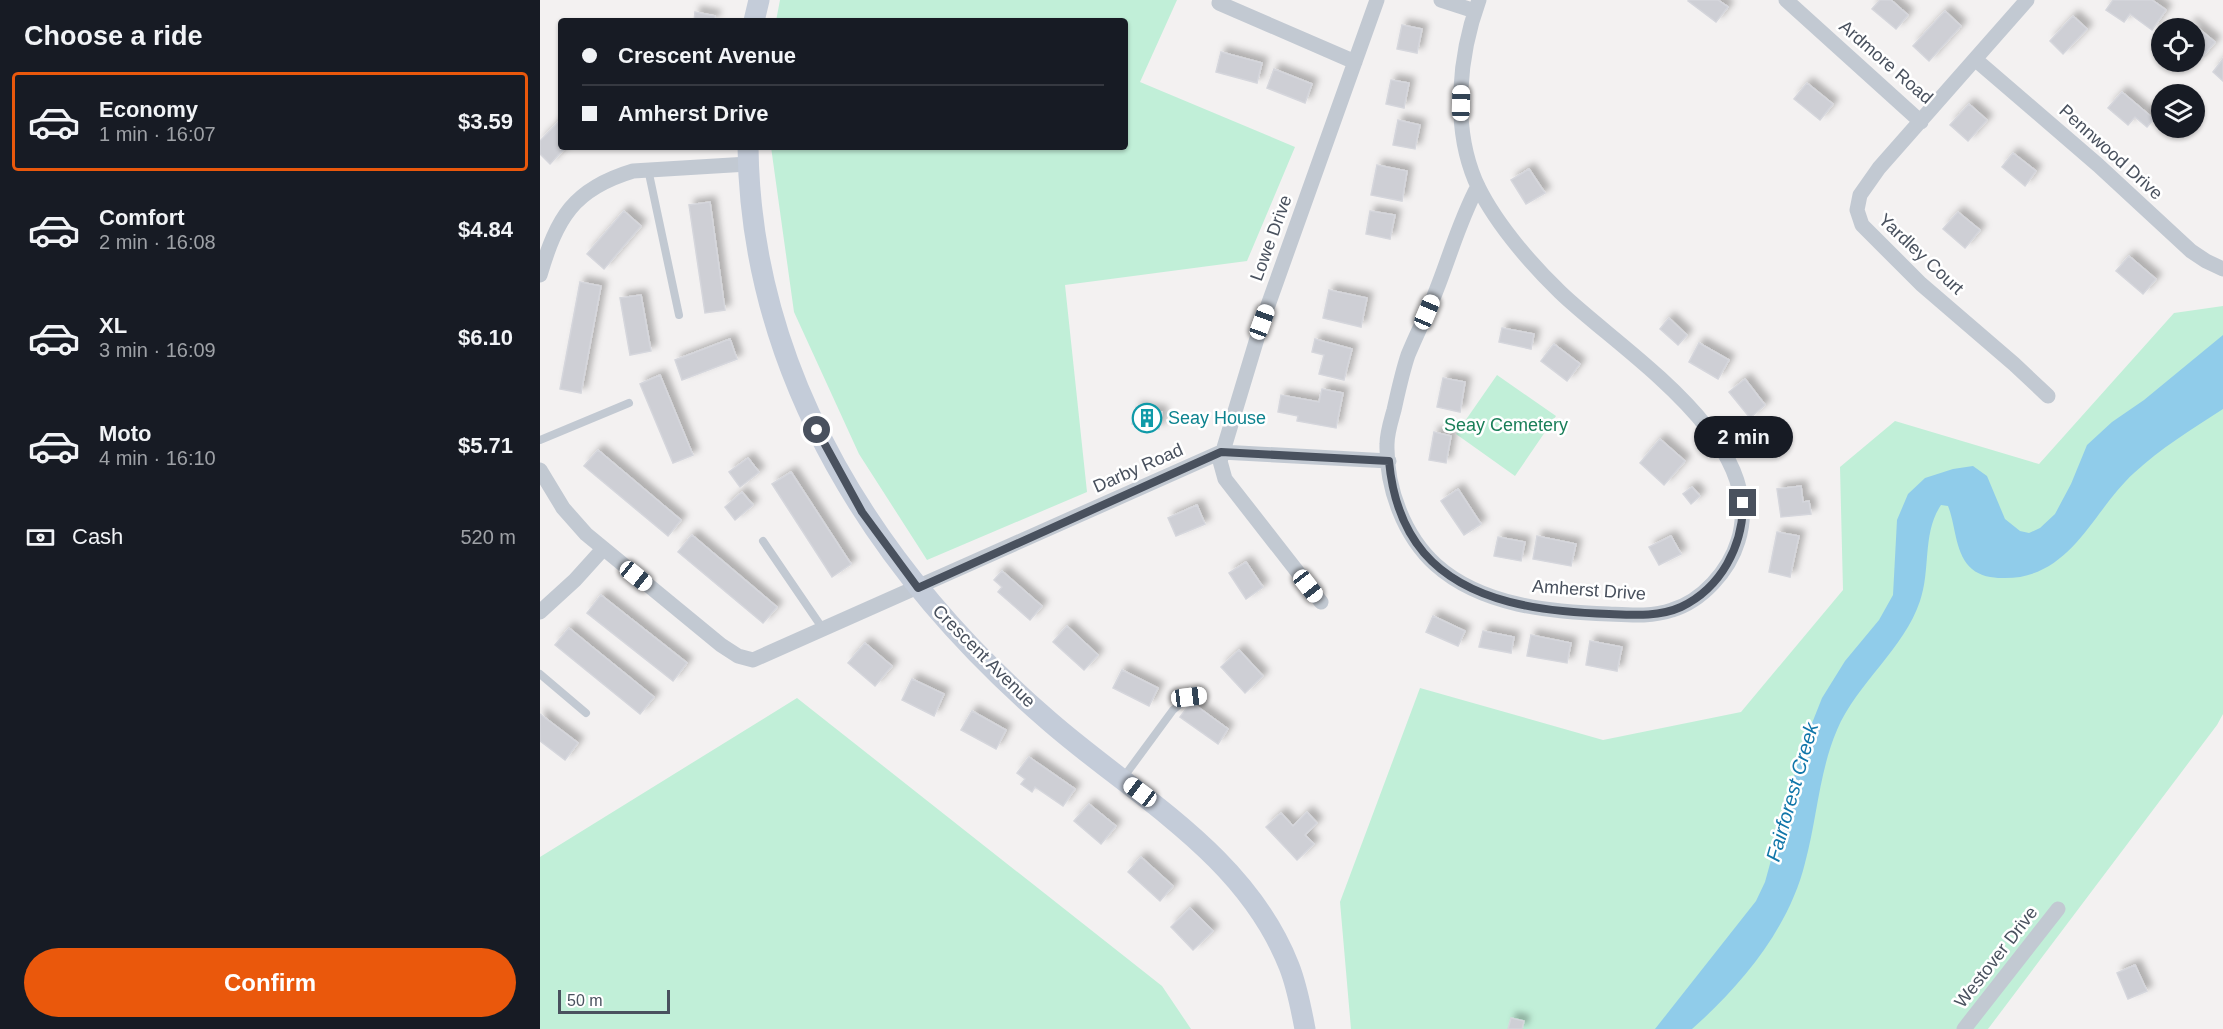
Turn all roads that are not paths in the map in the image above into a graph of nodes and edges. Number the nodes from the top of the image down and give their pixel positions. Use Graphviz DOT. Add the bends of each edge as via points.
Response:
graph roads {
  1 [pos="759,0"];
  2 [pos="1377,0"];
  3 [pos="1442,0"];
  4 [pos="1786,0"];
  5 [pos="2027,0"];
  6 [pos="1219,3"];
  7 [pos="1477,5"];
  8 [pos="755,18"];
  9 [pos="1976,60"];
  10 [pos="1355,62"];
  11 [pos="1921,122"];
  12 [pos="748,155"];
  13 [pos="648,169"];
  14 [pos="1478,186"];
  15 [pos="2223,269"];
  16 [pos="540,275"];
  17 [pos="679,315"];
  18 [pos="2048,396"];
  19 [pos="629,403"];
  20 [pos="540,440"];
  21 [pos="1221,452"];
  22 [pos="1389,461"];
  23 [pos="540,470"];
  24 [pos="763,540"];
  25 [pos="603,549"];
  26 [pos="918,588"];
  27 [pos="1321,602"];
  28 [pos="540,612"];
  29 [pos="824,630"];
  30 [pos="540,674"];
  31 [pos="1202,695"];
  32 [pos="586,713"];
  33 [pos="1122,779"];
  34 [pos="2058,909"];
  35 [pos="1305,1029"];
  36 [pos="1964,1029"];
  1 -- 8 [label="street"];
  2 -- 10 [label="street, Lowe Drive"];
  3 -- 7 [label="street"];
  4 -- 11 [label="street, Ardmore Road"];
  5 -- 9 [label="street, Ardmore Road"];
  6 -- 10 [label="street"];
  7 -- 14 [label="street, Amherst Drive" via="1464,62 1461,103 1467,154"];
  9 -- 11 [label="street, Ardmore Road"];
  9 -- 15 [label="street, Pennwood Drive" via="2191,250"];
  10 -- 21 [label="street, Lowe Drive" via="1262,322"];
  11 -- 18 [label="street, Yardley Court" via="1863,188 1857,202 1858,218 1866,231 1921,284"];
  12 -- 13 [label="street"];
  12 -- 26 [label="street, Crescent Avenue" via="763,280 795,381 838,472"];
  13 -- 16 [label="street" via="615,176 572,206 555,230"];
  13 -- 17 [label="lane"];
  14 -- 22 [label="street, Amherst Drive" via="1408,356 1389,431"];
  14 -- 22 [label="street, Amherst Drive" via="1495,215 1542,274 1658,376 1711,432 1730,460 1741,492 1743,517 1738,543 1715,581 1691,601 1670,611 1647,615 1592,614 1516,603 1456,579 1424,553 1402,518"];
  19 -- 20 [label="lane"];
  21 -- 22 [label="street, Darby Road"];
  21 -- 26 [label="street, Darby Road"];
  21 -- 27 [label="street, Lowe Drive" via="1225,479"];
  23 -- 25 [label="street, Darby Road" via="563,508"];
  24 -- 29 [label="lane"];
  25 -- 28 [label="street"];
  25 -- 29 [label="street, Darby Road" via="721,645 745,659 760,659"];
  26 -- 29 [label="street, Darby Road"];
  26 -- 33 [label="street, Crescent Avenue" via="1013,689"];
  30 -- 32 [label="lane"];
  31 -- 33 [label="lane" via="1189,697 1173,710"];
  33 -- 35 [label="street, Crescent Avenue" via="1186,829 1258,909 1289,966"];
  34 -- 36 [label="street, Westover Drive"];
}
